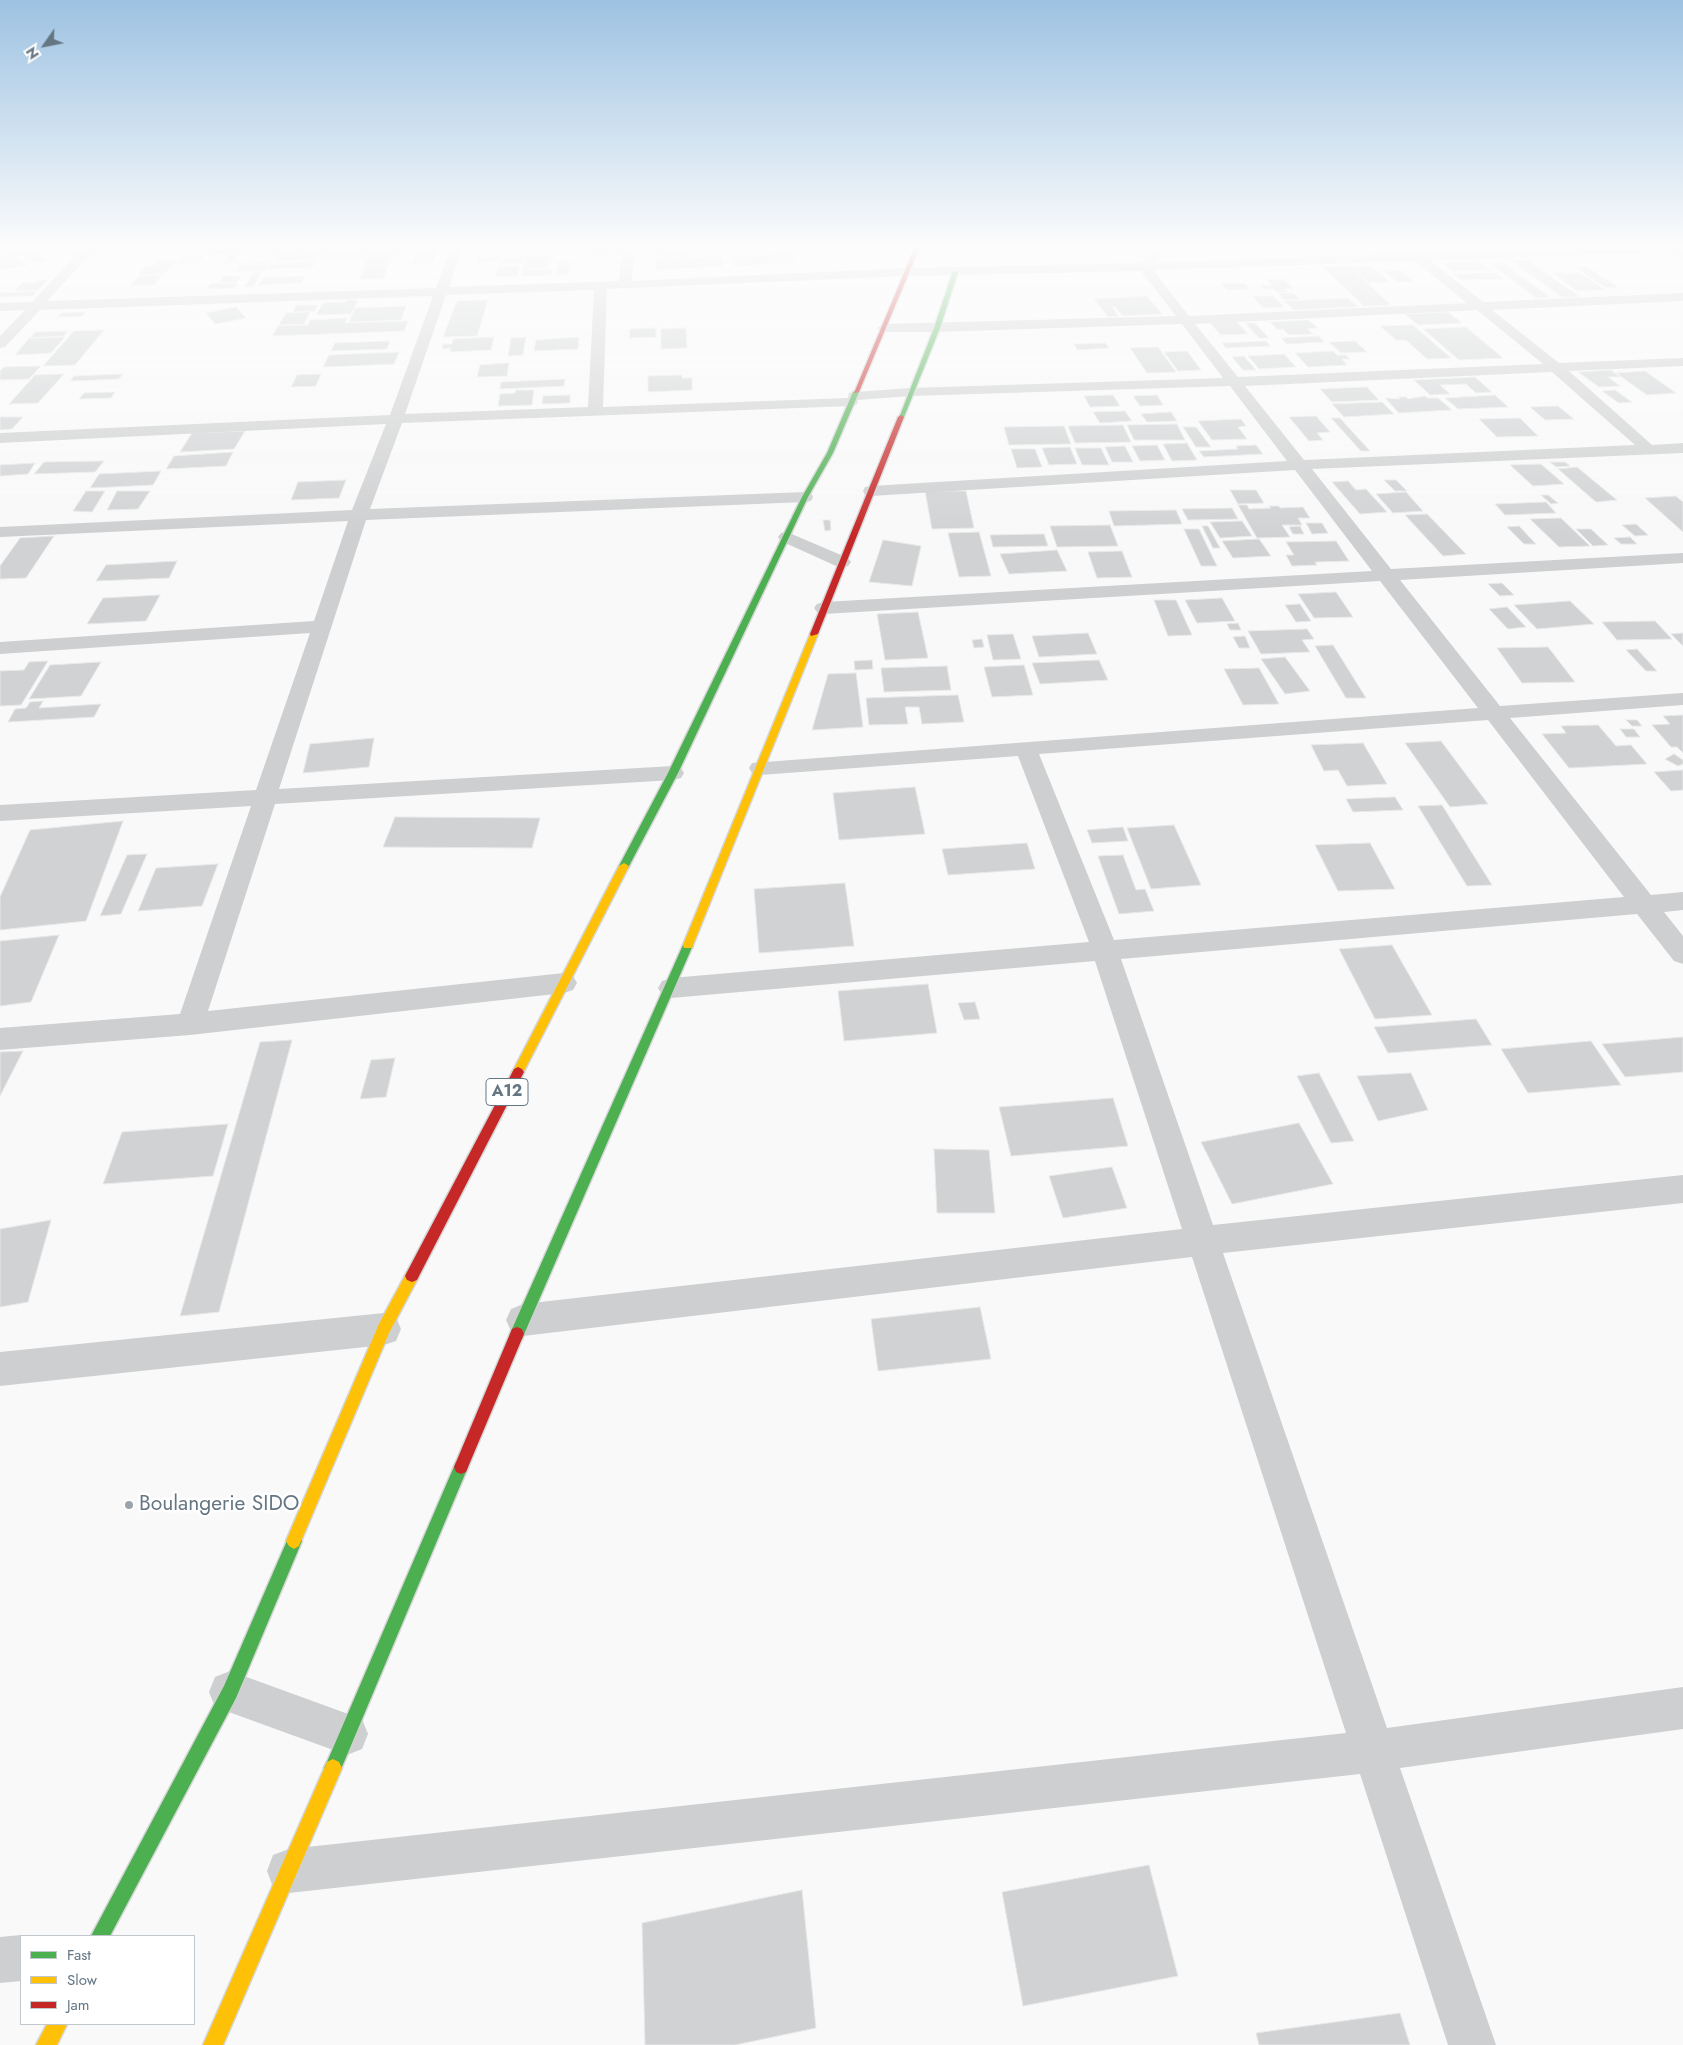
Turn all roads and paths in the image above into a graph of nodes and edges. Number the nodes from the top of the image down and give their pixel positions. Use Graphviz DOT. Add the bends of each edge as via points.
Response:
graph roads {
  1 [pos="423,344"];
  2 [pos="598,344"];
  3 [pos="877,344"];
  4 [pos="930,344"];
  5 [pos="1205,344"];
  6 [pos="1526,344"];
  7 [pos="1683,362"];
  8 [pos="1555,368"];
  9 [pos="1234,382"];
  10 [pos="911,392"];
  11 [pos="853,399"];
  12 [pos="595,411"];
  13 [pos="396,419"];
  14 [pos="0,438"];
  15 [pos="1683,448"];
  16 [pos="1648,450"];
  17 [pos="1300,465"];
  18 [pos="871,491"];
  19 [pos="805,497"];
  20 [pos="359,515"];
  21 [pos="0,532"];
  22 [pos="787,537"];
  23 [pos="1683,558"];
  24 [pos="842,562"];
  25 [pos="1386,576"];
  26 [pos="824,608"];
  27 [pos="322,626"];
  28 [pos="0,648"];
  29 [pos="1683,699"];
  30 [pos="1494,713"];
  31 [pos="1026,748"];
  32 [pos="760,768"];
  33 [pos="673,773"];
  34 [pos="266,798"];
  35 [pos="0,813"];
  36 [pos="1683,901"];
  37 [pos="1646,905"];
  38 [pos="1105,951"];
  39 [pos="1683,954"];
  40 [pos="564,983"];
  41 [pos="671,988"];
  42 [pos="190,1024"];
  43 [pos="0,1039"];
  44 [pos="1683,1189"];
  45 [pos="1203,1241"];
  46 [pos="523,1320"];
  47 [pos="384,1329"];
  48 [pos="0,1369"];
  49 [pos="230,1692"];
  50 [pos="1683,1708"];
  51 [pos="347,1734"];
  52 [pos="1373,1751"];
  53 [pos="289,1871"];
  54 [pos="101,1935"];
  55 [pos="20,1958"];
  56 [pos="0,1960"];
  57 [pos="56,2025"];
  58 [pos="46,2045"];
  59 [pos="213,2045"];
  60 [pos="1472,2045"];
  1 -- 13 [label="street"];
  2 -- 12 [label="street"];
  3 -- 11 [label="main road, A12"];
  4 -- 10 [label="main road"];
  5 -- 9 [label="street"];
  6 -- 8 [label="street"];
  7 -- 8 [label="street"];
  8 -- 9 [label="street"];
  8 -- 16 [label="street"];
  9 -- 10 [label="street"];
  9 -- 17 [label="street"];
  10 -- 11 [label="street"];
  10 -- 18 [label="main road"];
  11 -- 12 [label="street"];
  11 -- 19 [label="main road, A12" via="830,453"];
  12 -- 13 [label="street"];
  13 -- 14 [label="street"];
  13 -- 20 [label="street"];
  15 -- 16 [label="street"];
  16 -- 17 [label="street"];
  17 -- 18 [label="street"];
  17 -- 25 [label="street"];
  18 -- 24 [label="main road"];
  19 -- 20 [label="street"];
  19 -- 22 [label="main road, A12"];
  20 -- 21 [label="street"];
  20 -- 27 [label="street"];
  22 -- 24 [label="street"];
  22 -- 33 [label="main road, A12"];
  23 -- 25 [label="street"];
  24 -- 26 [label="main road"];
  25 -- 26 [label="street"];
  25 -- 30 [label="street"];
  26 -- 32 [label="main road"];
  27 -- 28 [label="street"];
  27 -- 34 [label="street"];
  29 -- 30 [label="street"];
  30 -- 31 [label="street"];
  30 -- 37 [label="street"];
  31 -- 32 [label="street"];
  31 -- 38 [label="street"];
  32 -- 41 [label="main road"];
  33 -- 34 [label="street"];
  33 -- 40 [label="main road, A12"];
  34 -- 35 [label="street"];
  34 -- 42 [label="street"];
  36 -- 37 [label="street"];
  37 -- 38 [label="street"];
  37 -- 39 [label="street"];
  38 -- 41 [label="street"];
  38 -- 45 [label="street"];
  40 -- 42 [label="street"];
  40 -- 47 [label="main road, A12"];
  41 -- 46 [label="main road"];
  42 -- 43 [label="street"];
  44 -- 45 [label="street"];
  45 -- 46 [label="street"];
  45 -- 52 [label="street"];
  46 -- 51 [label="main road"];
  47 -- 48 [label="street"];
  47 -- 49 [label="main road, A12"];
  49 -- 51 [label="street"];
  49 -- 54 [label="main road, A12"];
  50 -- 52 [label="street"];
  51 -- 53 [label="main road"];
  52 -- 53 [label="street"];
  52 -- 60 [label="street"];
  53 -- 59 [label="main road"];
  55 -- 56 [label="street"];
  57 -- 58 [label="main road"];
}
